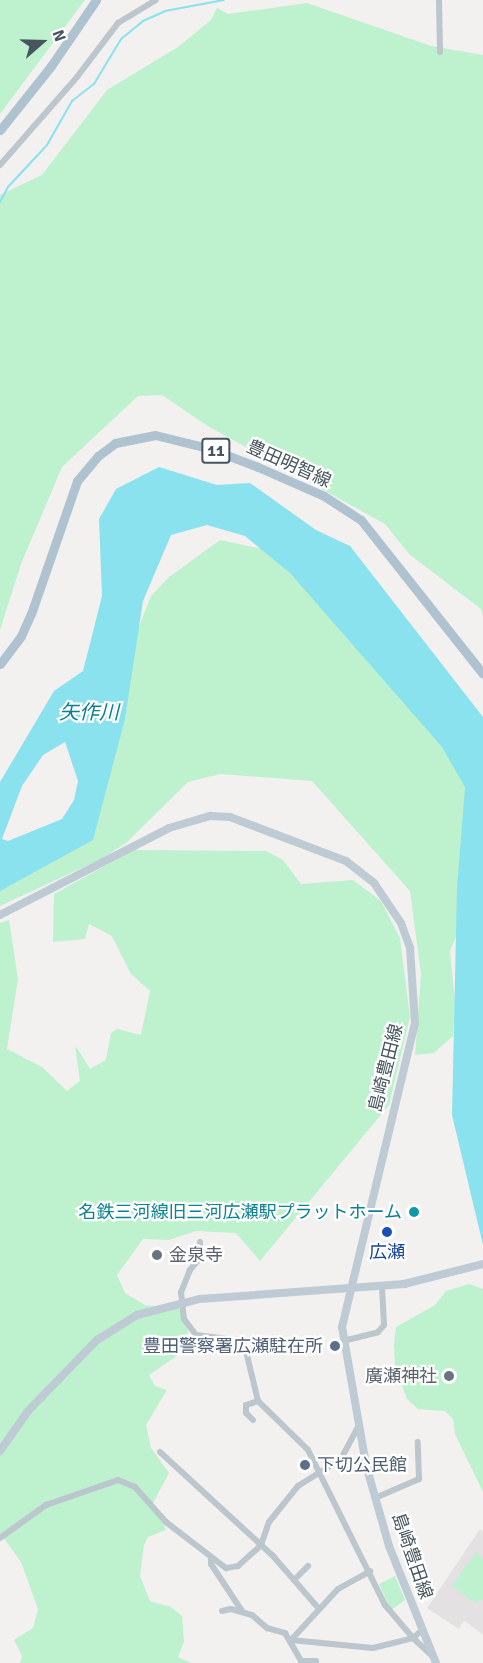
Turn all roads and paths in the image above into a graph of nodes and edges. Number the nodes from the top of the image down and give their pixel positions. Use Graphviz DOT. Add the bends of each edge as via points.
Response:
graph roads {
  1 [pos="96,0"];
  2 [pos="156,0"];
  3 [pos="439,0"];
  4 [pos="441,52"];
  5 [pos="0,130"];
  6 [pos="0,165"];
  7 [pos="0,664"];
  8 [pos="483,674"];
  9 [pos="0,915"];
  10 [pos="200,1242"];
  11 [pos="483,1264"];
  12 [pos="382,1287"];
  13 [pos="348,1290"];
  14 [pos="183,1302"];
  15 [pos="343,1341"];
  16 [pos="258,1401"];
  17 [pos="253,1420"];
  18 [pos="359,1425"];
  19 [pos="418,1442"];
  20 [pos="0,1451"];
  21 [pos="160,1452"];
  22 [pos="318,1471"];
  23 [pos="375,1498"];
  24 [pos="0,1538"];
  25 [pos="261,1545"];
  26 [pos="211,1557"];
  27 [pos="308,1566"];
  28 [pos="370,1571"];
  29 [pos="294,1580"];
  30 [pos="319,1609"];
  31 [pos="222,1611"];
  32 [pos="242,1611"];
  33 [pos="421,1630"];
  34 [pos="413,1638"];
  35 [pos="291,1640"];
  36 [pos="316,1661"];
  37 [pos="434,1661"];
  1 -- 5 [label="main road" via="51,66"];
  2 -- 6 [label="street" via="118,23"];
  3 -- 4 [label="street"];
  7 -- 8 [label="main road, 豊田明智線 / 11" via="21,636 31,614 77,481 98,456 116,443 155,435 208,447 258,467 324,496 361,520"];
  9 -- 13 [label="main road, 島崎豊田線" via="169,828 210,816 230,817 346,861 374,883 401,923 410,948 415,1023"];
  10 -- 14 [label="street" via="200,1258 181,1292"];
  11 -- 12 [label="main road"];
  12 -- 13 [label="main road"];
  12 -- 15 [label="street" via="384,1325 378,1332"];
  13 -- 14 [label="main road"];
  13 -- 15 [label="main road, 島崎豊田線"];
  14 -- 16 [label="street" via="184,1319 196,1335 227,1339 246,1351"];
  14 -- 20 [label="main road" via="137,1314 97,1340 28,1410"];
  15 -- 18 [label="main road, 島崎豊田線"];
  16 -- 17 [label="street" via="246,1405 246,1413"];
  16 -- 22 [label="street" via="308,1450"];
  18 -- 22 [label="street" via="340,1459"];
  18 -- 23 [label="main road, 島崎豊田線"];
  19 -- 23 [label="street" via="419,1479"];
  21 -- 25 [label="street"];
  22 -- 25 [label="street" via="298,1486 269,1522"];
  22 -- 28 [label="street"];
  23 -- 33 [label="main road, 島崎豊田線"];
  24 -- 26 [label="street" via="46,1505 118,1480 135,1487 166,1522"];
  25 -- 26 [label="street" via="238,1566 226,1568"];
  25 -- 29 [label="street"];
  26 -- 32 [label="street" via="211,1564"];
  27 -- 29 [label="street"];
  28 -- 30 [label="street" via="338,1589"];
  28 -- 34 [label="street" via="385,1605"];
  29 -- 30 [label="street"];
  30 -- 35 [label="street"];
  31 -- 32 [label="street"];
  32 -- 35 [label="street"];
  33 -- 34 [label="street"];
  33 -- 37 [label="main road, 島崎豊田線"];
  34 -- 35 [label="street" via="373,1648"];
  34 -- 37 [label="street"];
  35 -- 36 [label="street" via="301,1661"];
}
